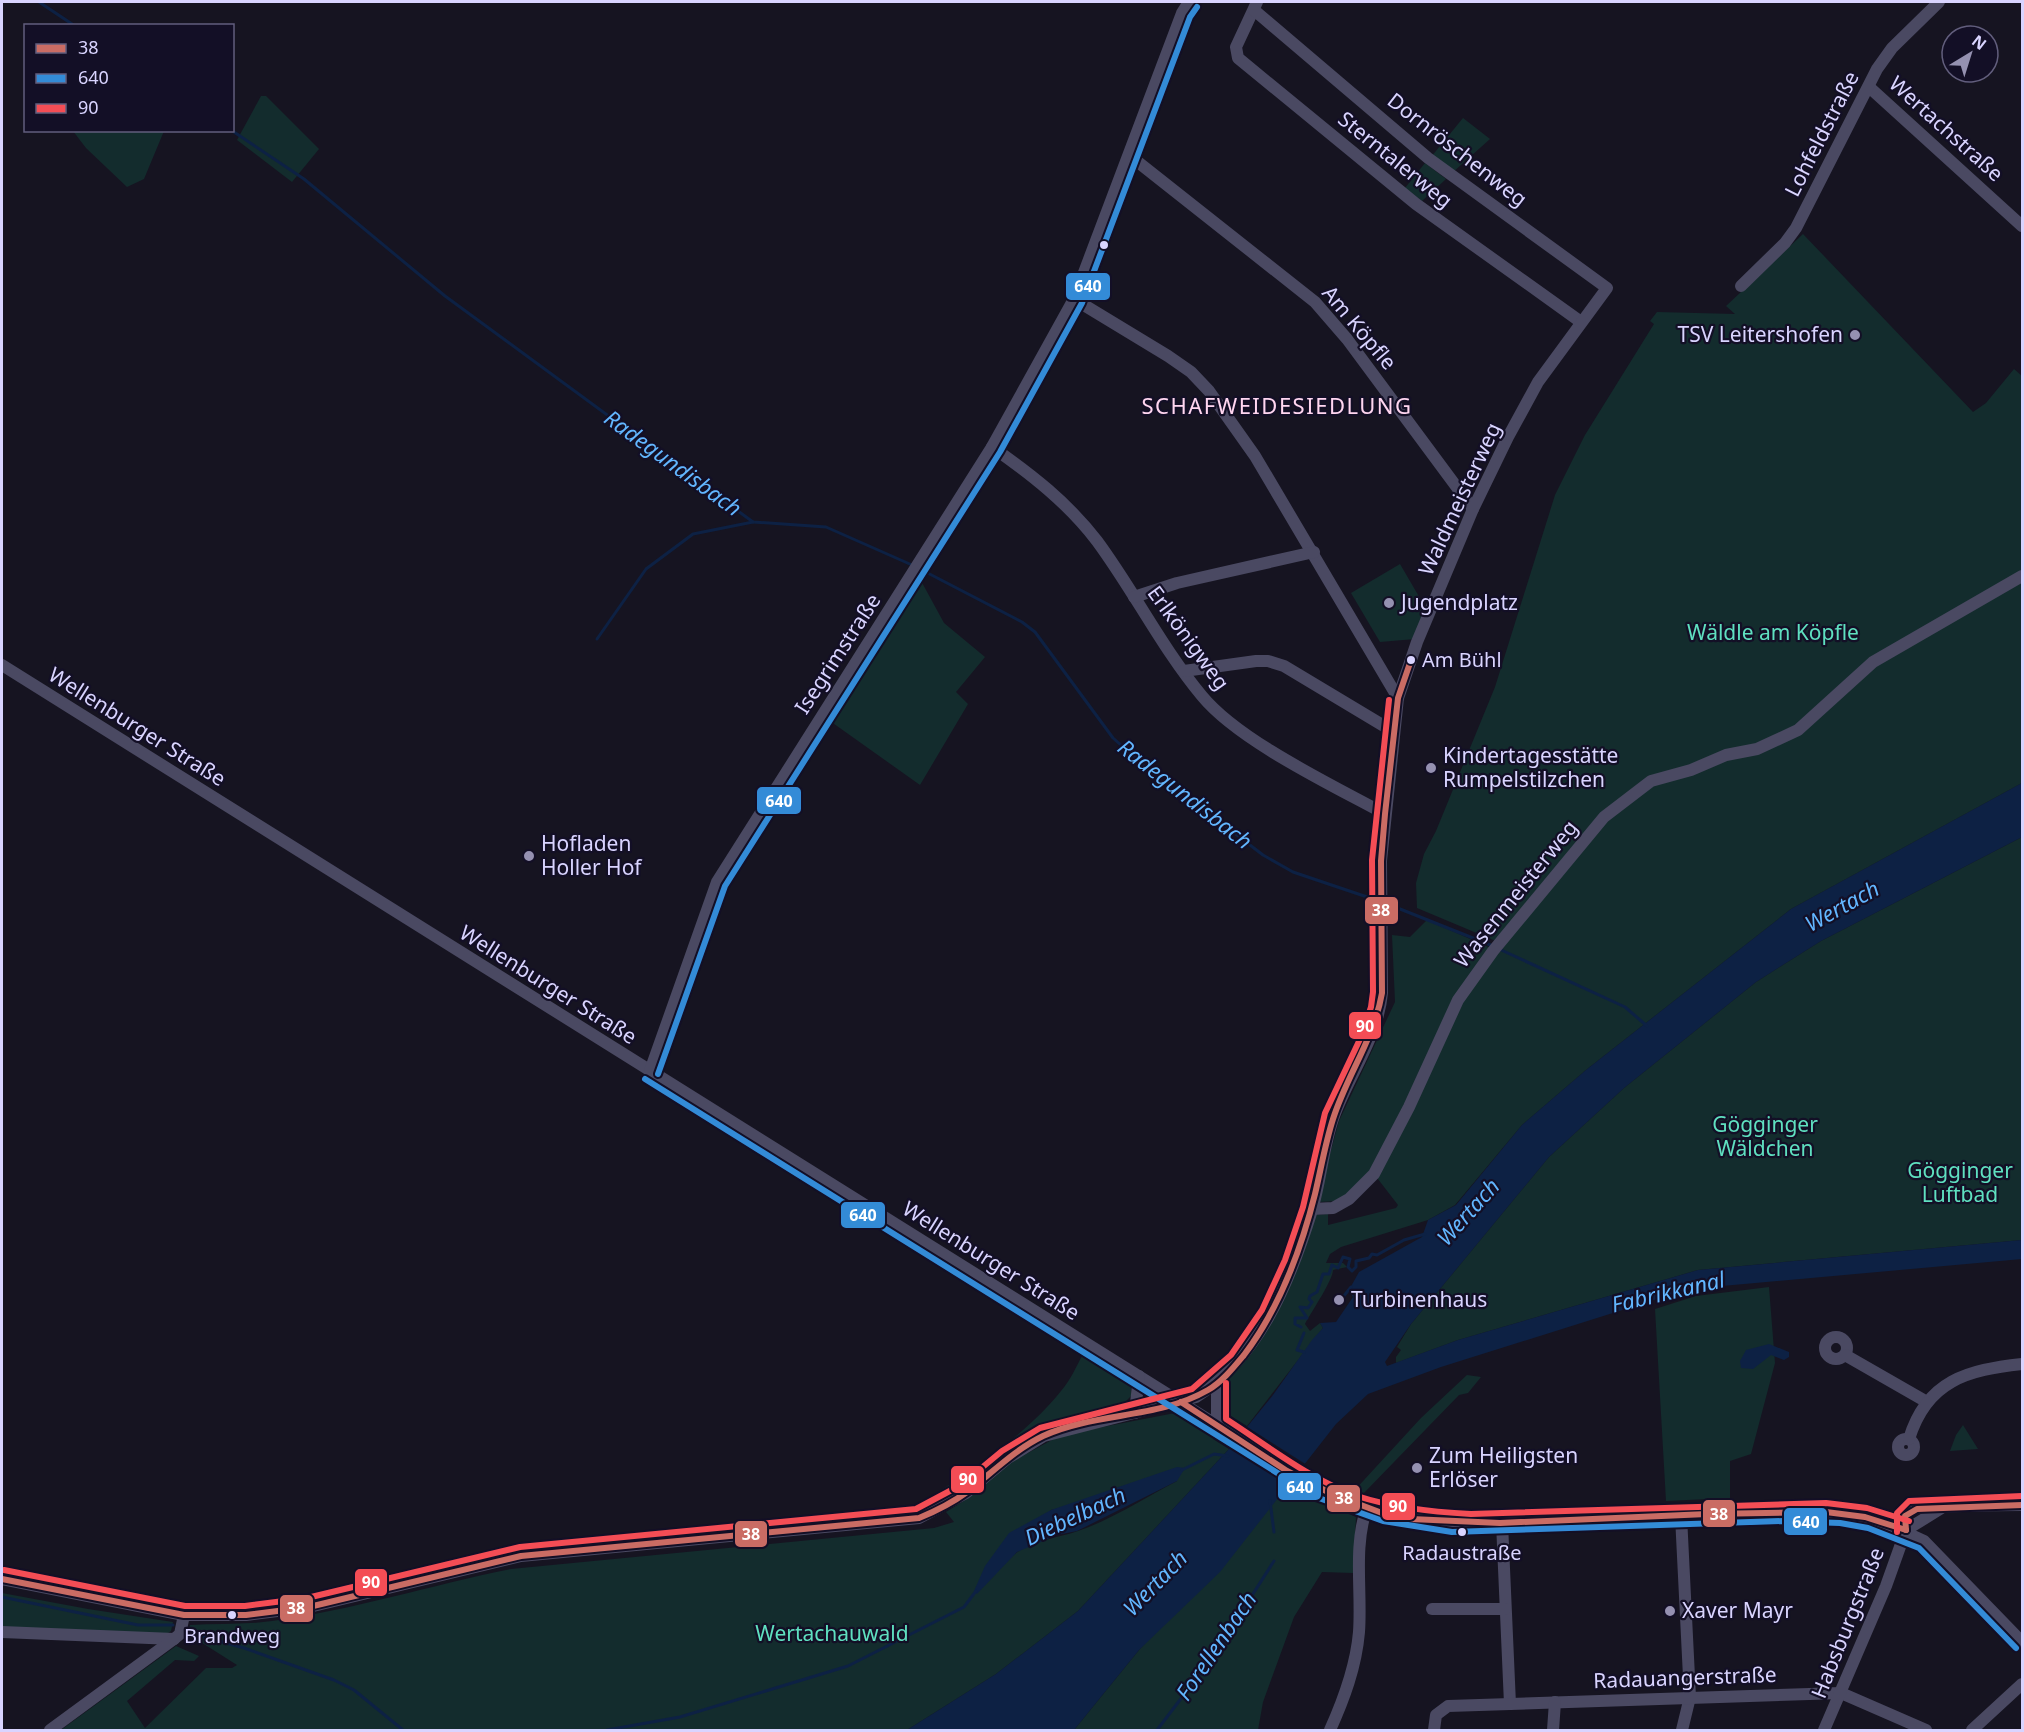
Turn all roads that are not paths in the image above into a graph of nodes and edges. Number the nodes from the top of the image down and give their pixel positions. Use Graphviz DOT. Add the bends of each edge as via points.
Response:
graph roads {
  1 [pos="1189,2"];
  2 [pos="1939,2"];
  3 [pos="1255,6"];
  4 [pos="1869,87"];
  5 [pos="1129,155"];
  6 [pos="2022,226"];
  7 [pos="1742,286"];
  8 [pos="1074,299"];
  9 [pos="1581,322"];
  10 [pos="992,447"];
  11 [pos="1473,509"];
  12 [pos="1314,552"];
  13 [pos="2022,576"];
  14 [pos="1134,597"];
  15 [pos="2,665"];
  16 [pos="1184,671"];
  17 [pos="1398,698"];
  18 [pos="1394,732"];
  19 [pos="1385,814"];
  20 [pos="650,1071"];
  21 [pos="1312,1209"];
  22 [pos="1845,1355"];
  23 [pos="2022,1364"];
  24 [pos="1139,1376"];
  25 [pos="1217,1383"];
  26 [pos="1181,1402"];
  27 [pos="1927,1402"];
  28 [pos="1136,1413"];
  29 [pos="1217,1424"];
  30 [pos="1910,1439"];
  31 [pos="2022,1505"];
  32 [pos="1367,1507"];
  33 [pos="1681,1516"];
  34 [pos="1502,1523"];
  35 [pos="1906,1530"];
  36 [pos="2,1578"];
  37 [pos="1505,1608"];
  38 [pos="1432,1609"];
  39 [pos="184,1615"];
  40 [pos="2,1632"];
  41 [pos="174,1639"];
  42 [pos="2022,1642"];
  43 [pos="2022,1684"];
  44 [pos="1841,1693"];
  45 [pos="1690,1697"];
  46 [pos="1555,1702"];
  47 [pos="1510,1704"];
  48 [pos="50,1731"];
  49 [pos="1330,1731"];
  50 [pos="1434,1731"];
  51 [pos="1553,1731"];
  52 [pos="1682,1731"];
  53 [pos="1824,1731"];
  54 [pos="1926,1731"];
  55 [pos="1971,1731"];
  1 -- 5 [label="street, Isegrimstraße"];
  2 -- 4 [label="street, Lohfeldstraße" via="1892,48"];
  3 -- 9 [label="street, Sterntalerweg" via="1236,47 1238,58 1416,204"];
  3 -- 9 [label="street, Dornröschenweg" via="1428,158 1607,288"];
  4 -- 6 [label="street, Wertachstraße"];
  4 -- 7 [label="street, Lohfeldstraße" via="1796,228"];
  5 -- 8 [label="street, Isegrimstraße"];
  5 -- 11 [label="street, Am Köpfle" via="1315,302"];
  8 -- 10 [label="street, Isegrimstraße"];
  8 -- 12 [label="street" via="1191,372 1227,416"];
  9 -- 11 [label="street, Waldmeisterweg" via="1538,382"];
  10 -- 14 [label="street, Erlkönigweg" via="1078,519"];
  10 -- 20 [label="street, Isegrimstraße" via="717,882"];
  11 -- 17 [label="street, Waldmeisterweg"];
  12 -- 14 [label="street" via="1177,583"];
  12 -- 17 [label="street"];
  13 -- 21 [label="street, Wasenmeisterweg" via="1874,662 1798,730 1757,749 1726,755 1651,781 1604,817 1458,1000 1374,1174 1333,1208"];
  14 -- 16 [label="street, Erlkönigweg"];
  15 -- 20 [label="street, Wellenburger Straße"];
  16 -- 18 [label="street" via="1268,661 1284,666"];
  16 -- 19 [label="street, Erlkönigweg" via="1202,697 1248,735"];
  17 -- 18 [label="street, Waldmeisterweg"];
  18 -- 19 [label="street, Waldmeisterweg"];
  19 -- 21 [label="street, Waldmeisterweg" via="1380,1015 1334,1117"];
  20 -- 24 [label="street, Wellenburger Straße"];
  21 -- 25 [label="street, Waldmeisterweg" via="1283,1287 1256,1339"];
  22 -- 27 [label="street"];
  23 -- 27 [label="street" via="1965,1374"];
  24 -- 26 [label="street, Wellenburger Straße"];
  24 -- 28 [label="street"];
  25 -- 26 [label="street, Waldmeisterweg"];
  25 -- 29 [label="street"];
  26 -- 28 [label="street, Waldmeisterweg"];
  26 -- 29 [label="street, Wellenburger Straße"];
  27 -- 30 [label="street"];
  28 -- 39 [label="street, Waldmeisterweg" via="1044,1436 1008,1458 966,1493 919,1518 521,1556 309,1607 246,1615"];
  29 -- 32 [label="street, Wellenburger Straße" via="1308,1482"];
  31 -- 35 [label="street" via="1940,1509"];
  32 -- 34 [label="street, Wellenburger Straße" via="1434,1522"];
  32 -- 49 [label="street" via="1360,1530 1356,1652 1345,1697"];
  33 -- 34 [label="street, Wellenburger Straße"];
  33 -- 35 [label="street, Wellenburger Straße" via="1826,1512"];
  33 -- 45 [label="street"];
  34 -- 37 [label="street"];
  35 -- 42 [label="street, Wellenburger Straße" via="1944,1559"];
  35 -- 44 [label="street, Habsburgstraße"];
  36 -- 39 [label="street, Waldmeisterweg"];
  37 -- 38 [label="street"];
  37 -- 47 [label="street"];
  39 -- 41 [label="street" via="180,1634"];
  40 -- 41 [label="street"];
  41 -- 48 [label="street"];
  43 -- 55 [label="street"];
  44 -- 45 [label="street, Radauangerstraße"];
  44 -- 53 [label="street, Habsburgstraße"];
  44 -- 54 [label="street, Radauangerstraße"];
  45 -- 46 [label="street, Radauangerstraße"];
  45 -- 52 [label="street"];
  46 -- 47 [label="street, Radauangerstraße"];
  46 -- 51 [label="street"];
  47 -- 50 [label="street, Radauangerstraße" via="1449,1706 1438,1711"];
}
